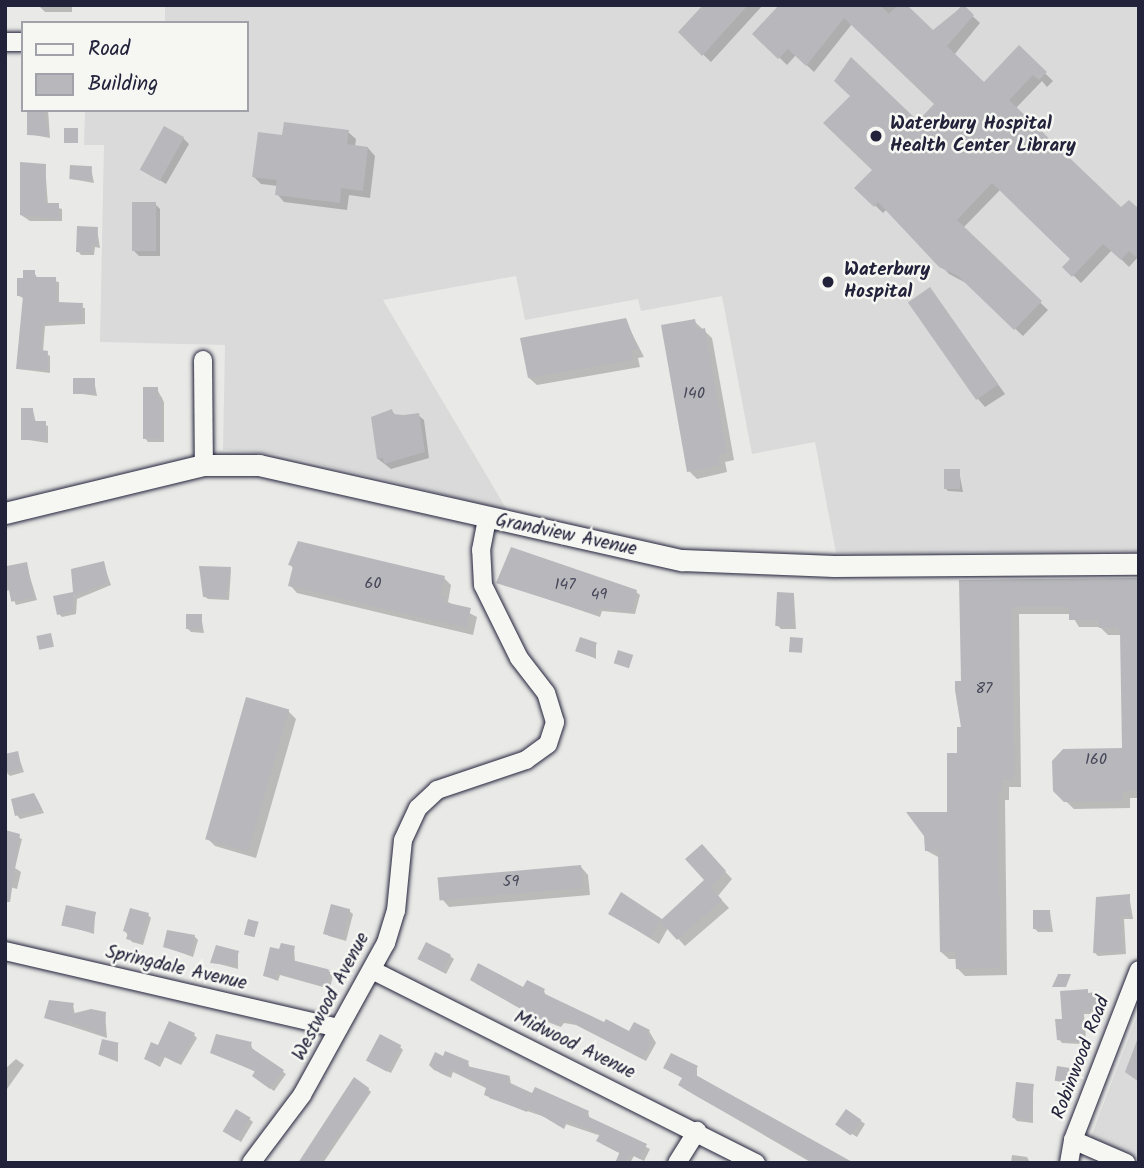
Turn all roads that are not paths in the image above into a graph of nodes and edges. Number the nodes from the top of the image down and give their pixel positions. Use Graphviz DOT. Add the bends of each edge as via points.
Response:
graph roads {
  1 [pos="203,360"];
  2 [pos="204,465"];
  3 [pos="5,513"];
  4 [pos="487,519"];
  5 [pos="1139,564"];
  6 [pos="5,951"];
  7 [pos="372,970"];
  8 [pos="1139,970"];
  9 [pos="338,1028"];
  10 [pos="697,1131"];
  11 [pos="1073,1140"];
  12 [pos="251,1163"];
  13 [pos="677,1163"];
  14 [pos="757,1163"];
  15 [pos="1069,1163"];
  16 [pos="1126,1163"];
  1 -- 2 [label="street"];
  2 -- 3 [label="main road, Grandview Avenue"];
  2 -- 4 [label="main road, Grandview Avenue" via="259,465"];
  4 -- 5 [label="main road, Grandview Avenue" via="682,560 834,566"];
  4 -- 7 [label="street, Westwood Avenue" via="481,550 484,585 519,658 546,693 555,722 548,744 526,760 438,790 418,808 404,840 396,911"];
  6 -- 9 [label="street, Springdale Avenue"];
  7 -- 9 [label="street, Westwood Avenue"];
  7 -- 10 [label="street, Midwood Avenue"];
  8 -- 11 [label="street, Robinwood Road"];
  9 -- 12 [label="street, Westwood Avenue" via="302,1095"];
  10 -- 13 [label="street"];
  10 -- 14 [label="street, Midwood Avenue"];
  11 -- 15 [label="street, Robinwood Road"];
  11 -- 16 [label="street"];
}
